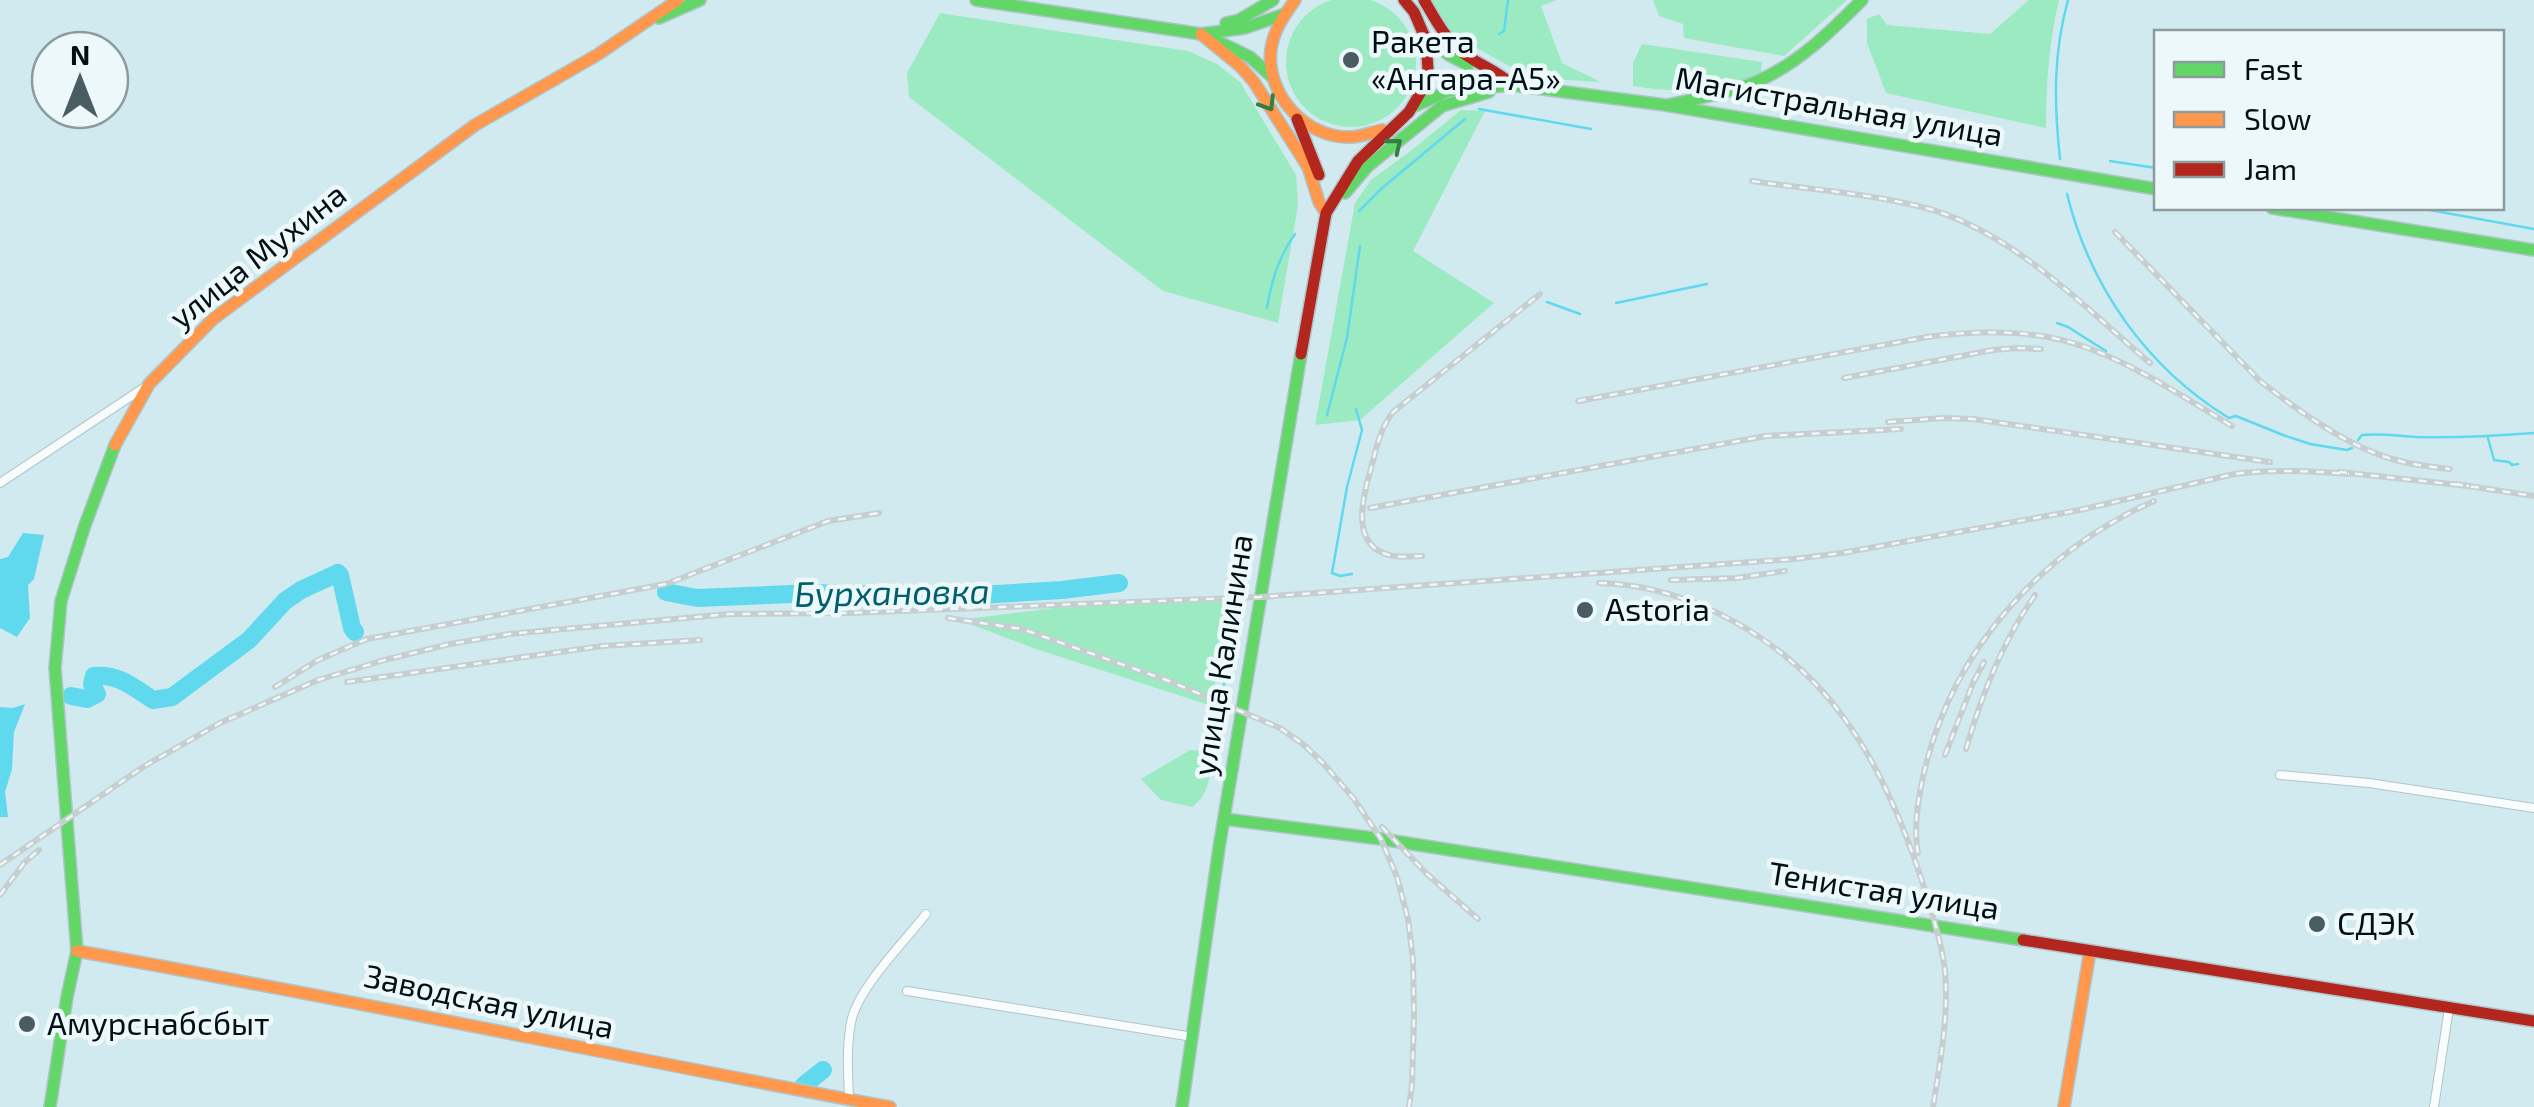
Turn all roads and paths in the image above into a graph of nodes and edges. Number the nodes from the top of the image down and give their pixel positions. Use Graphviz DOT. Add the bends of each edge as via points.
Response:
graph roads {
  1 [pos="668,0"];
  2 [pos="678,0"];
  3 [pos="700,0"];
  4 [pos="976,0"];
  5 [pos="1273,0"];
  6 [pos="1295,0"];
  7 [pos="1424,0"];
  8 [pos="1862,0"];
  9 [pos="1406,1"];
  10 [pos="1282,15"];
  11 [pos="646,23"];
  12 [pos="1202,34"];
  13 [pos="1427,38"];
  14 [pos="1272,77"];
  15 [pos="1512,85"];
  16 [pos="1665,106"];
  17 [pos="1413,107"];
  18 [pos="1296,117"];
  19 [pos="1389,127"];
  20 [pos="2154,189"];
  21 [pos="2284,210"];
  22 [pos="1326,213"];
  23 [pos="2534,250"];
  24 [pos="149,384"];
  25 [pos="0,483"];
  26 [pos="2280,775"];
  27 [pos="2534,808"];
  28 [pos="1224,819"];
  29 [pos="926,914"];
  30 [pos="77,951"];
  31 [pos="2090,951"];
  32 [pos="908,991"];
  33 [pos="2450,1008"];
  34 [pos="2534,1021"];
  35 [pos="1193,1037"];
  36 [pos="849,1098"];
  37 [pos="50,1107"];
  38 [pos="890,1107"];
  39 [pos="1182,1107"];
  40 [pos="2064,1107"];
  41 [pos="2434,1107"];
  1 -- 11 [label="main road"];
  2 -- 11 [label="main road, улица Мухина"];
  3 -- 11 [label="main road"];
  4 -- 12 [label="main road"];
  5 -- 12 [label="main road"];
  6 -- 10 [label="main road"];
  7 -- 15 [label="main road" via="1460,51"];
  8 -- 16 [label="main road" via="1760,81"];
  9 -- 13 [label="main road"];
  10 -- 12 [label="main road"];
  10 -- 14 [label="main road" via="1273,34"];
  11 -- 24 [label="main road, улица Мухина" via="476,125 213,319"];
  12 -- 14 [label="main road" via="1250,57"];
  12 -- 22 [label="main road, one-way" via="1254,82 1308,167"];
  13 -- 15 [label="main road"];
  13 -- 17 [label="main road" via="1430,62"];
  14 -- 18 [label="main road"];
  15 -- 16 [label="main road, Магистральная улица"];
  15 -- 17 [label="main road" via="1457,90"];
  22 -- 15 [label="main road, one-way" via="1368,166 1442,106"];
  16 -- 20 [label="main road, Магистральная улица"];
  17 -- 19 [label="main road"];
  18 -- 19 [label="main road" via="1341,137"];
  18 -- 22 [label="main road" via="1320,176"];
  19 -- 22 [label="main road" via="1351,170"];
  21 -- 23 [label="main road"];
  22 -- 28 [label="main road, улица Калинина"];
  24 -- 25 [label="street"];
  24 -- 30 [label="main road, улица Мухина" via="114,449 61,601 55,668"];
  26 -- 27 [label="street"];
  28 -- 31 [label="main road, Тенистая улица"];
  28 -- 35 [label="main road, улица Калинина"];
  29 -- 36 [label="street" via="853,1016"];
  30 -- 36 [label="main road, Заводская улица"];
  30 -- 37 [label="main road, улица Мухина"];
  31 -- 33 [label="main road, Тенистая улица"];
  31 -- 40 [label="main road"];
  32 -- 35 [label="street"];
  33 -- 34 [label="main road, Тенистая улица"];
  33 -- 41 [label="street"];
  35 -- 39 [label="main road, улица Калинина"];
  36 -- 38 [label="main road, Заводская улица"];
}
